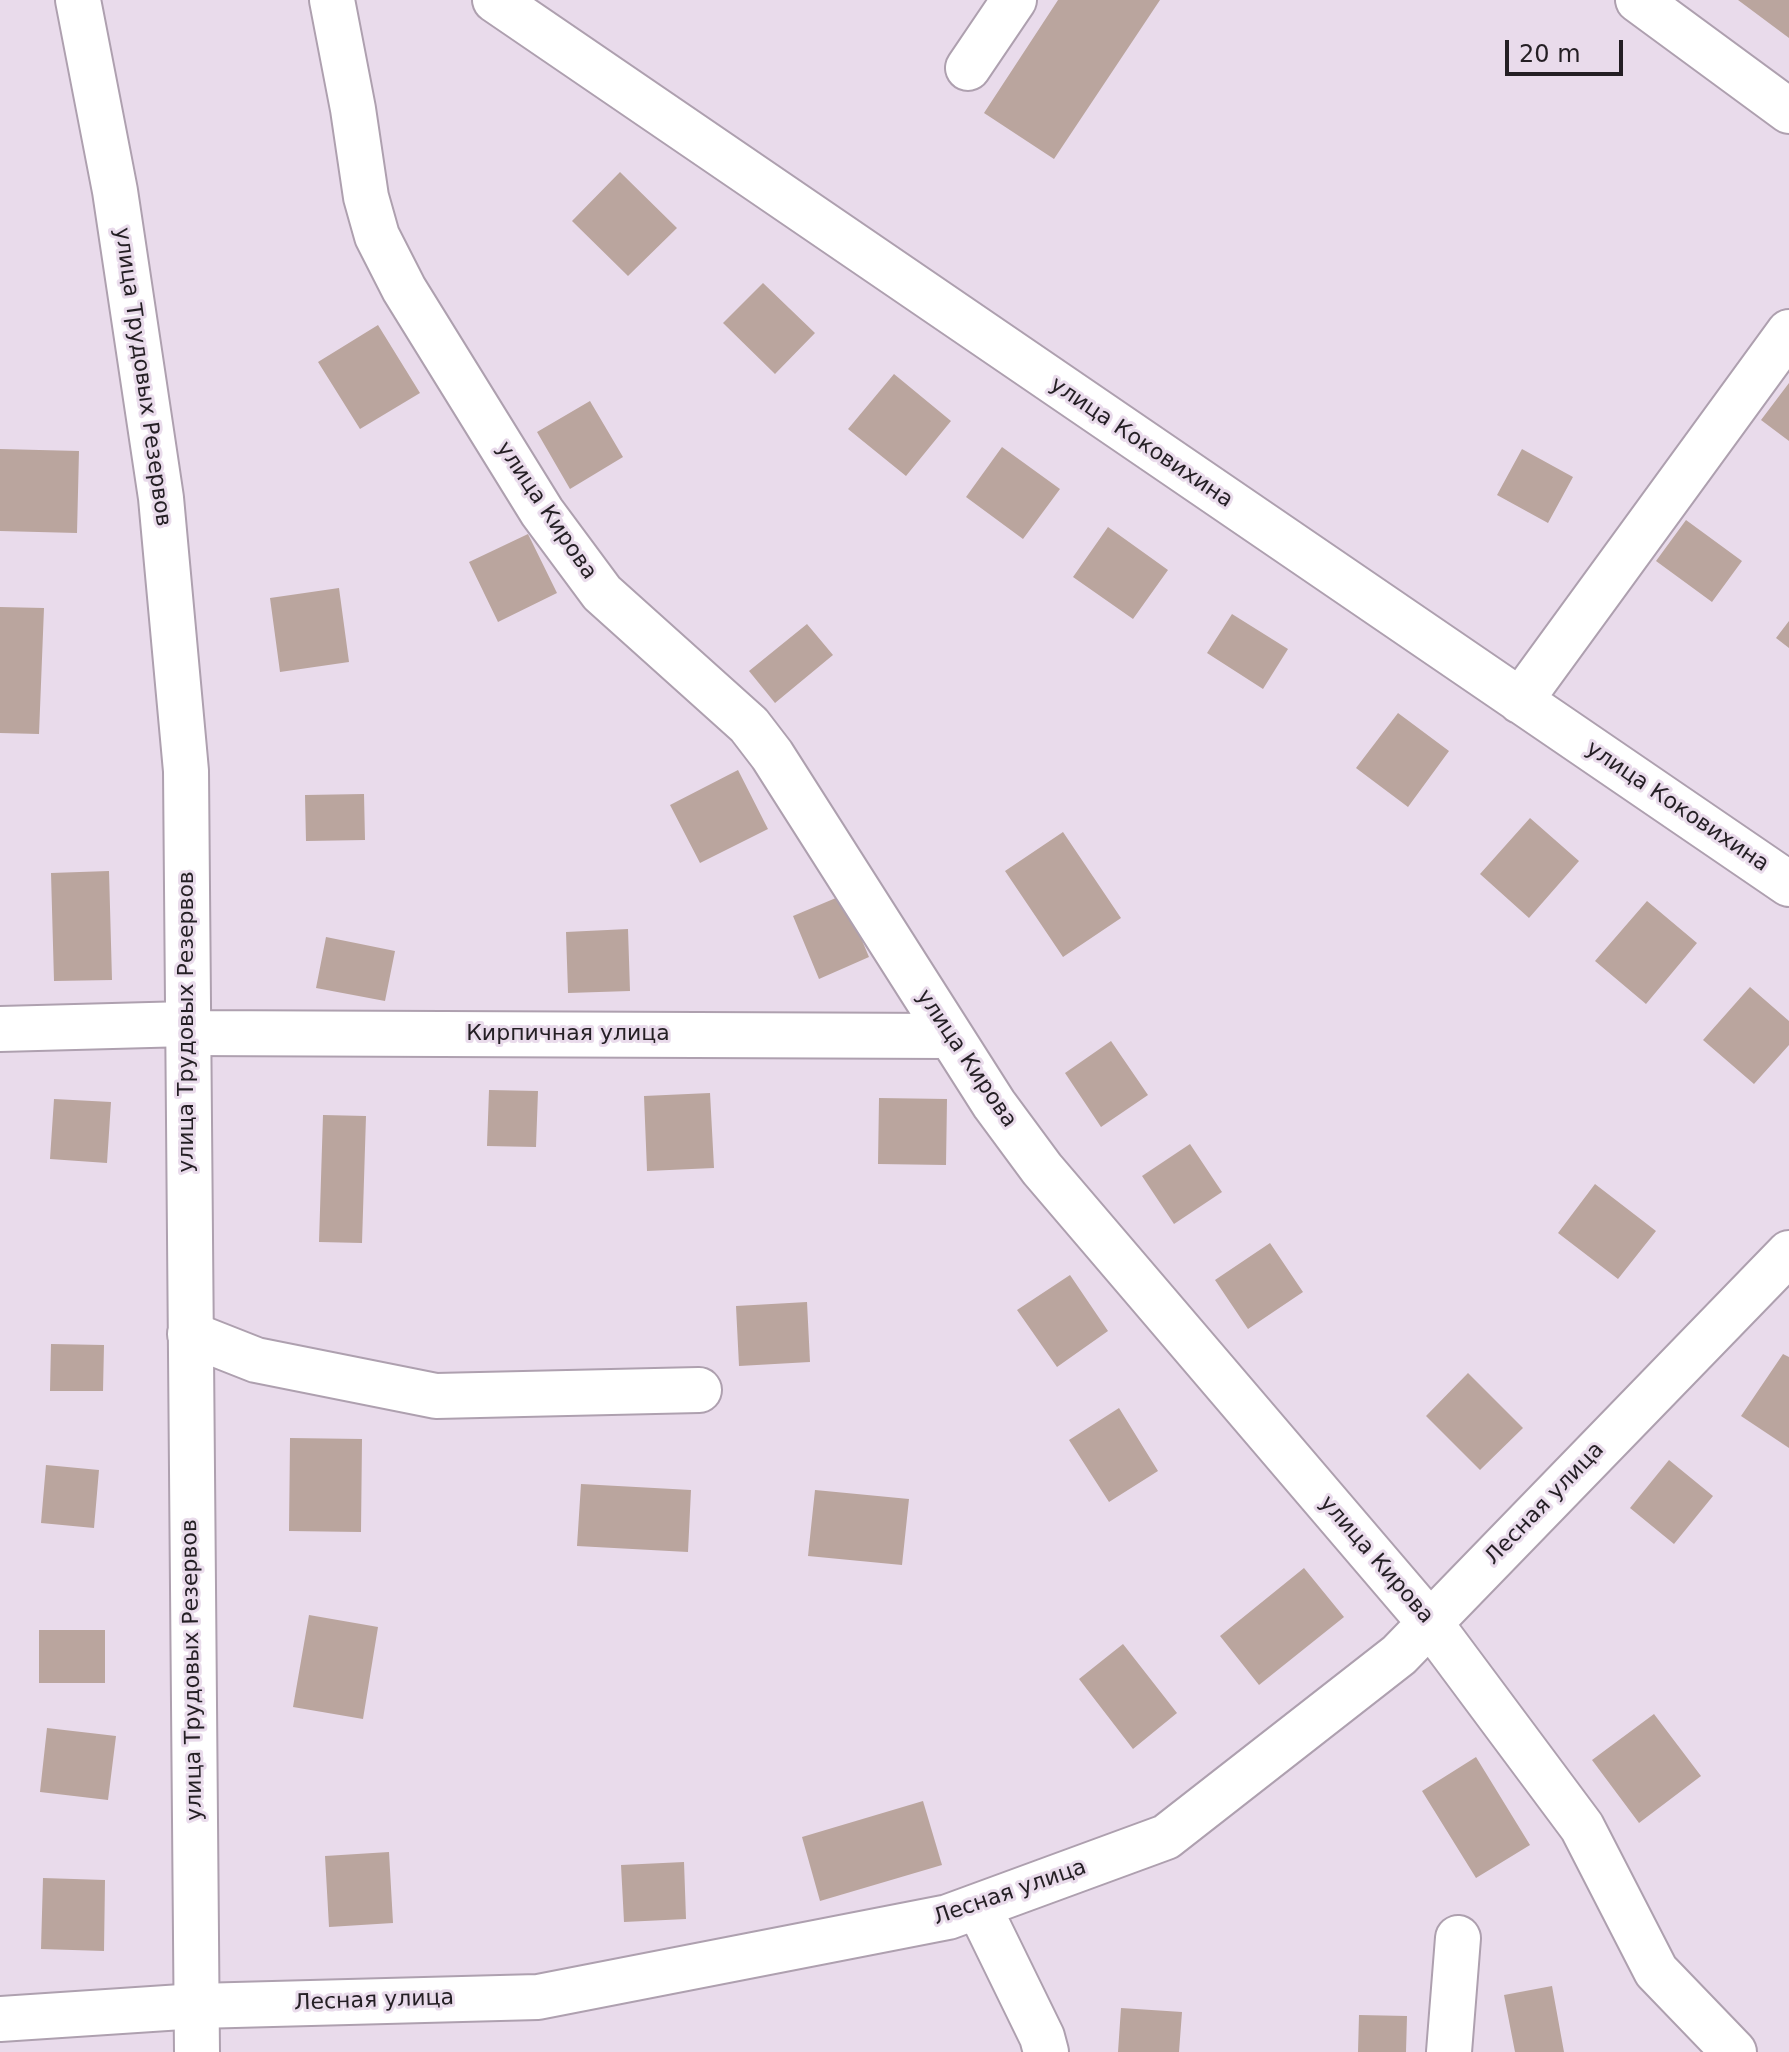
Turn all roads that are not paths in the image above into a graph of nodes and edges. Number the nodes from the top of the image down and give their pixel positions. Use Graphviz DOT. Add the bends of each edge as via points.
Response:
graph roads {
  1 [pos="78,0"];
  2 [pos="332,0"];
  3 [pos="495,0"];
  4 [pos="1014,0"];
  5 [pos="1638,0"];
  6 [pos="968,68"];
  7 [pos="1789,111"];
  8 [pos="1789,332"];
  9 [pos="1520,701"];
  10 [pos="1789,884"];
  11 [pos="0,1029"];
  12 [pos="187,1029"];
  13 [pos="950,1036"];
  14 [pos="1789,1253"];
  15 [pos="190,1334"];
  16 [pos="699,1390"];
  17 [pos="1430,1623"];
  18 [pos="978,1906"];
  19 [pos="1458,1938"];
  20 [pos="197,2006"];
  21 [pos="0,2019"];
  22 [pos="197,2052"];
  23 [pos="1046,2052"];
  24 [pos="1449,2052"];
  25 [pos="1734,2052"];
  1 -- 12 [label="street, улица Трудовых Резервов" via="115,191 163,513 186,771"];
  2 -- 13 [label="street, улица Кирова" via="366,197 377,236 404,289 580,566 602,593 749,725 772,755"];
  3 -- 9 [label="street, улица Коковихина"];
  4 -- 6 [label="street"];
  5 -- 7 [label="street"];
  8 -- 9 [label="street"];
  9 -- 10 [label="street, улица Коковихина"];
  11 -- 12 [label="street, Кирпичная улица"];
  12 -- 13 [label="street, Кирпичная улица"];
  12 -- 15 [label="street, улица Трудовых Резервов"];
  13 -- 17 [label="street, улица Кирова" via="994,1104 1081,1218"];
  14 -- 17 [label="street, Лесная улица"];
  15 -- 16 [label="street" via="256,1360 436,1396"];
  15 -- 20 [label="street, улица Трудовых Резервов"];
  17 -- 18 [label="street, Лесная улица" via="1399,1655 1166,1837"];
  17 -- 25 [label="street, улица Кирова" via="1582,1827 1656,1971"];
  18 -- 20 [label="street, Лесная улица" via="948,1917 538,1997"];
  18 -- 23 [label="street"];
  19 -- 24 [label="street"];
  20 -- 21 [label="street, Лесная улица"];
  20 -- 22 [label="street, улица Трудовых Резервов"];
}
